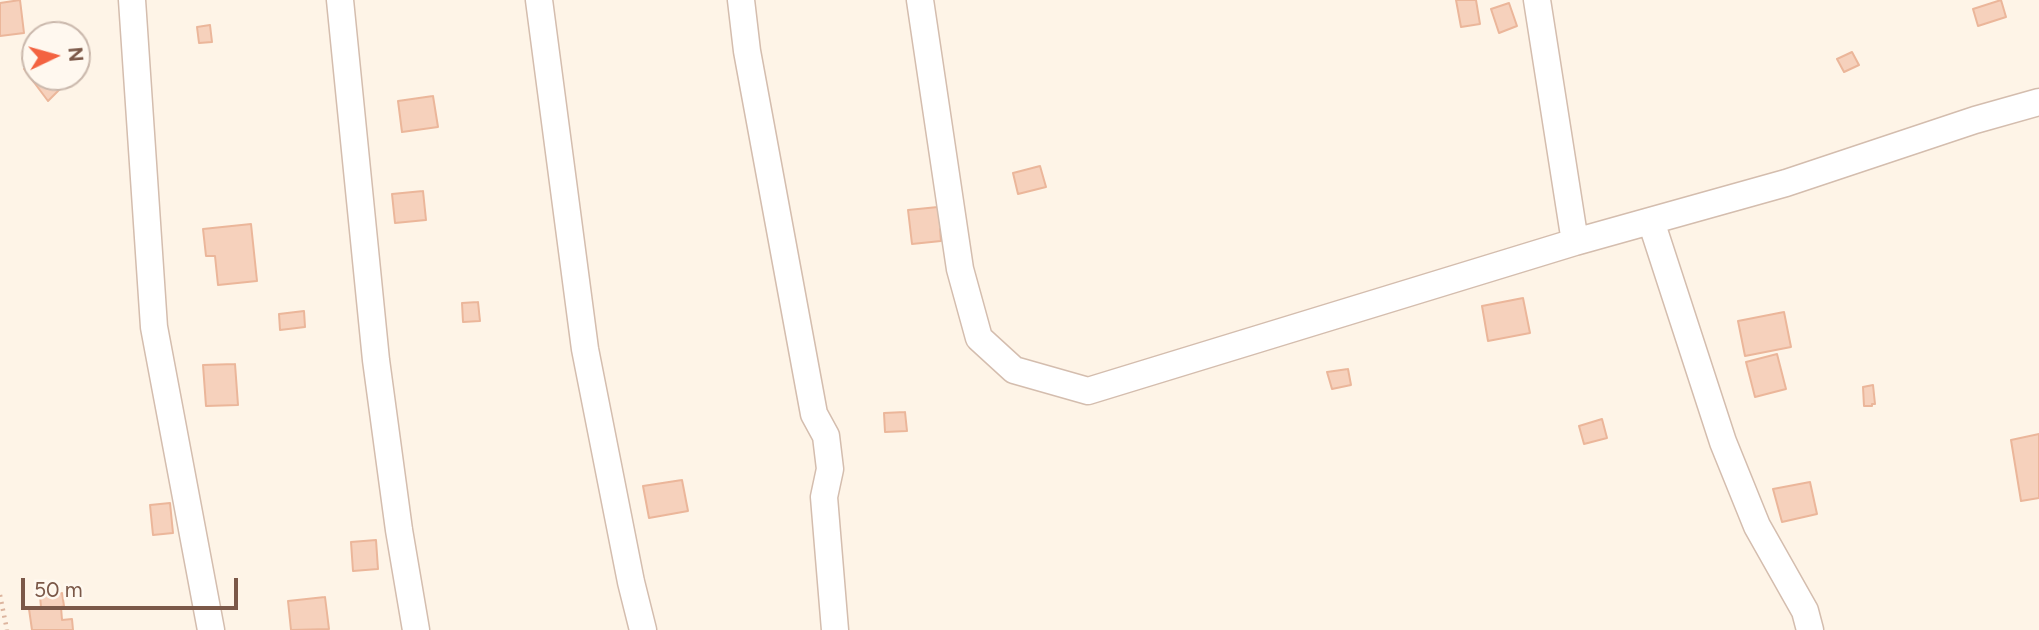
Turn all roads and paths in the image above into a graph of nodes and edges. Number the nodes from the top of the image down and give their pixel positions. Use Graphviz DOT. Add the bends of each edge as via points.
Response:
graph roads {
  1 [pos="132,0"];
  2 [pos="340,0"];
  3 [pos="539,0"];
  4 [pos="741,0"];
  5 [pos="920,0"];
  6 [pos="1537,0"];
  7 [pos="2039,102"];
  8 [pos="1651,221"];
  9 [pos="1575,242"];
  10 [pos="0,595"];
  11 [pos="7,630"];
  12 [pos="211,630"];
  13 [pos="416,630"];
  14 [pos="643,630"];
  15 [pos="835,630"];
  16 [pos="1810,630"];
  1 -- 12 [label="street" via="154,327"];
  2 -- 13 [label="street" via="376,360"];
  3 -- 14 [label="street" via="584,349"];
  4 -- 15 [label="street" via="814,414 826,436 830,469 824,496"];
  5 -- 9 [label="street" via="960,269 979,338 1014,370 1088,391"];
  6 -- 9 [label="street"];
  7 -- 8 [label="street"];
  8 -- 9 [label="street"];
  8 -- 16 [label="street" via="1723,442 1758,526 1805,611"];
  10 -- 11 [label="path"];
}
